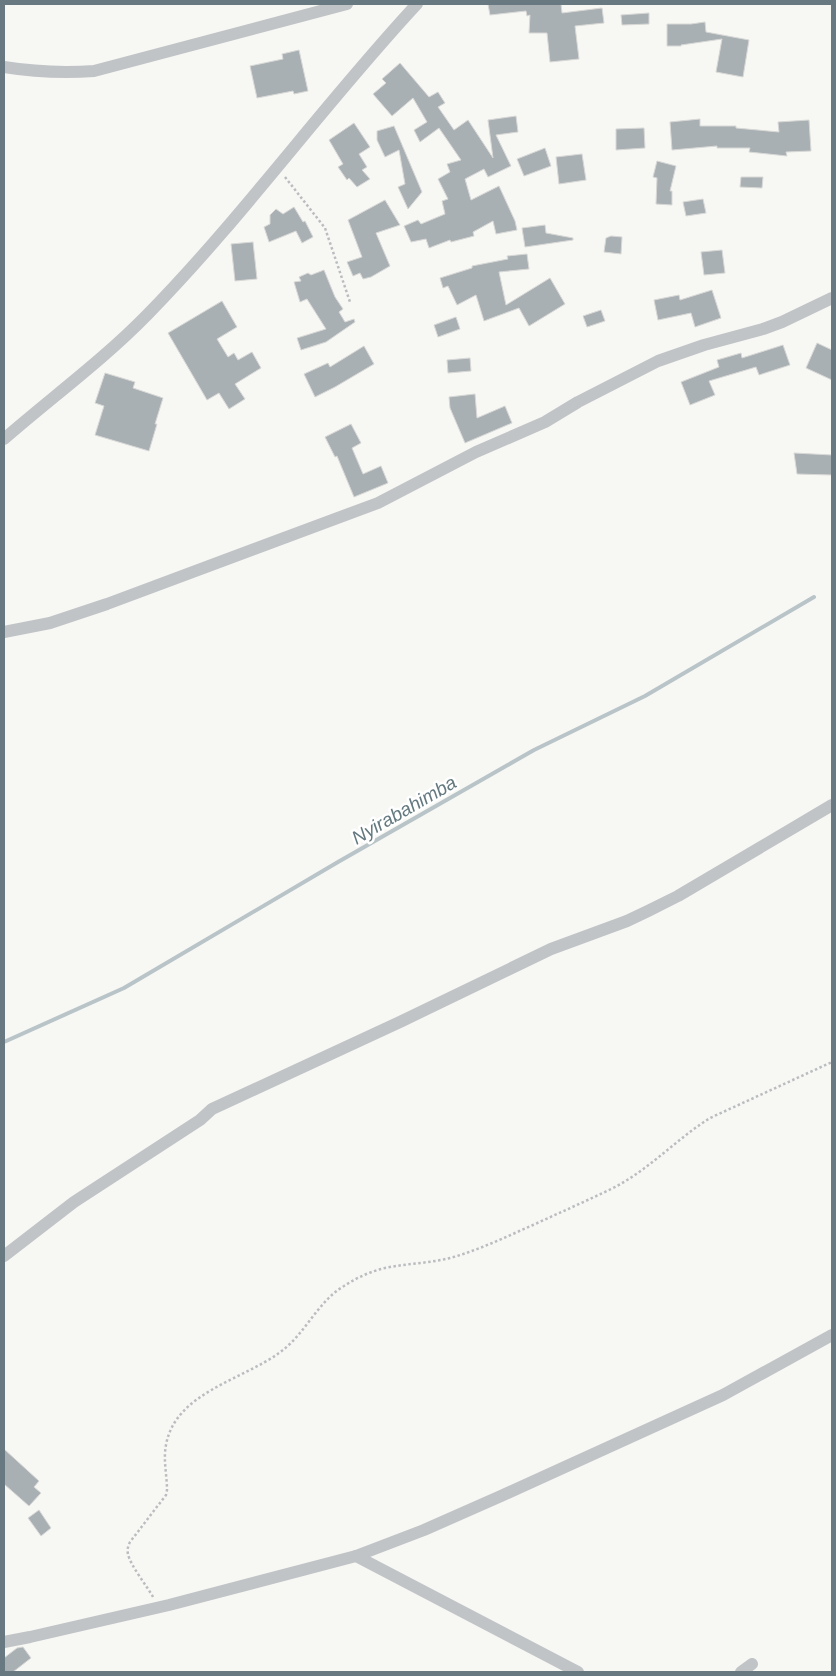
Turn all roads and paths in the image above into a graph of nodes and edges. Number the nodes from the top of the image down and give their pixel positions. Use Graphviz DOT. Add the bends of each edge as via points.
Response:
graph roads {
  1 [pos="347,4"];
  2 [pos="417,4"];
  3 [pos="4,67"];
  4 [pos="278,168"];
  5 [pos="832,298"];
  6 [pos="350,302"];
  7 [pos="4,439"];
  8 [pos="4,632"];
  9 [pos="832,805"];
  10 [pos="832,1062"];
  11 [pos="4,1256"];
  12 [pos="832,1335"];
  13 [pos="356,1556"];
  14 [pos="159,1607"];
  15 [pos="4,1642"];
  16 [pos="752,1664"];
  17 [pos="578,1672"];
  18 [pos="741,1672"];
  1 -- 3 [label="street" via="94,71 30,72"];
  2 -- 4 [label="street"];
  4 -- 6 [label="path" via="325,228"];
  4 -- 7 [label="street" via="145,316"];
  5 -- 8 [label="street" via="763,329 673,355 378,503 107,604 50,623"];
  9 -- 11 [label="street" via="655,908 551,948 212,1109 74,1202"];
  10 -- 14 [label="path" via="710,1118 637,1174 611,1189 473,1252 446,1260 388,1267 367,1273 342,1287 320,1306 280,1353 209,1391 178,1416 170,1429 166,1446 166,1495 127,1548 131,1561"];
  12 -- 13 [label="street" via="722,1395 450,1519"];
  13 -- 14 [label="street"];
  13 -- 17 [label="street"];
  14 -- 15 [label="street"];
  16 -- 18 [label="street"];
}
